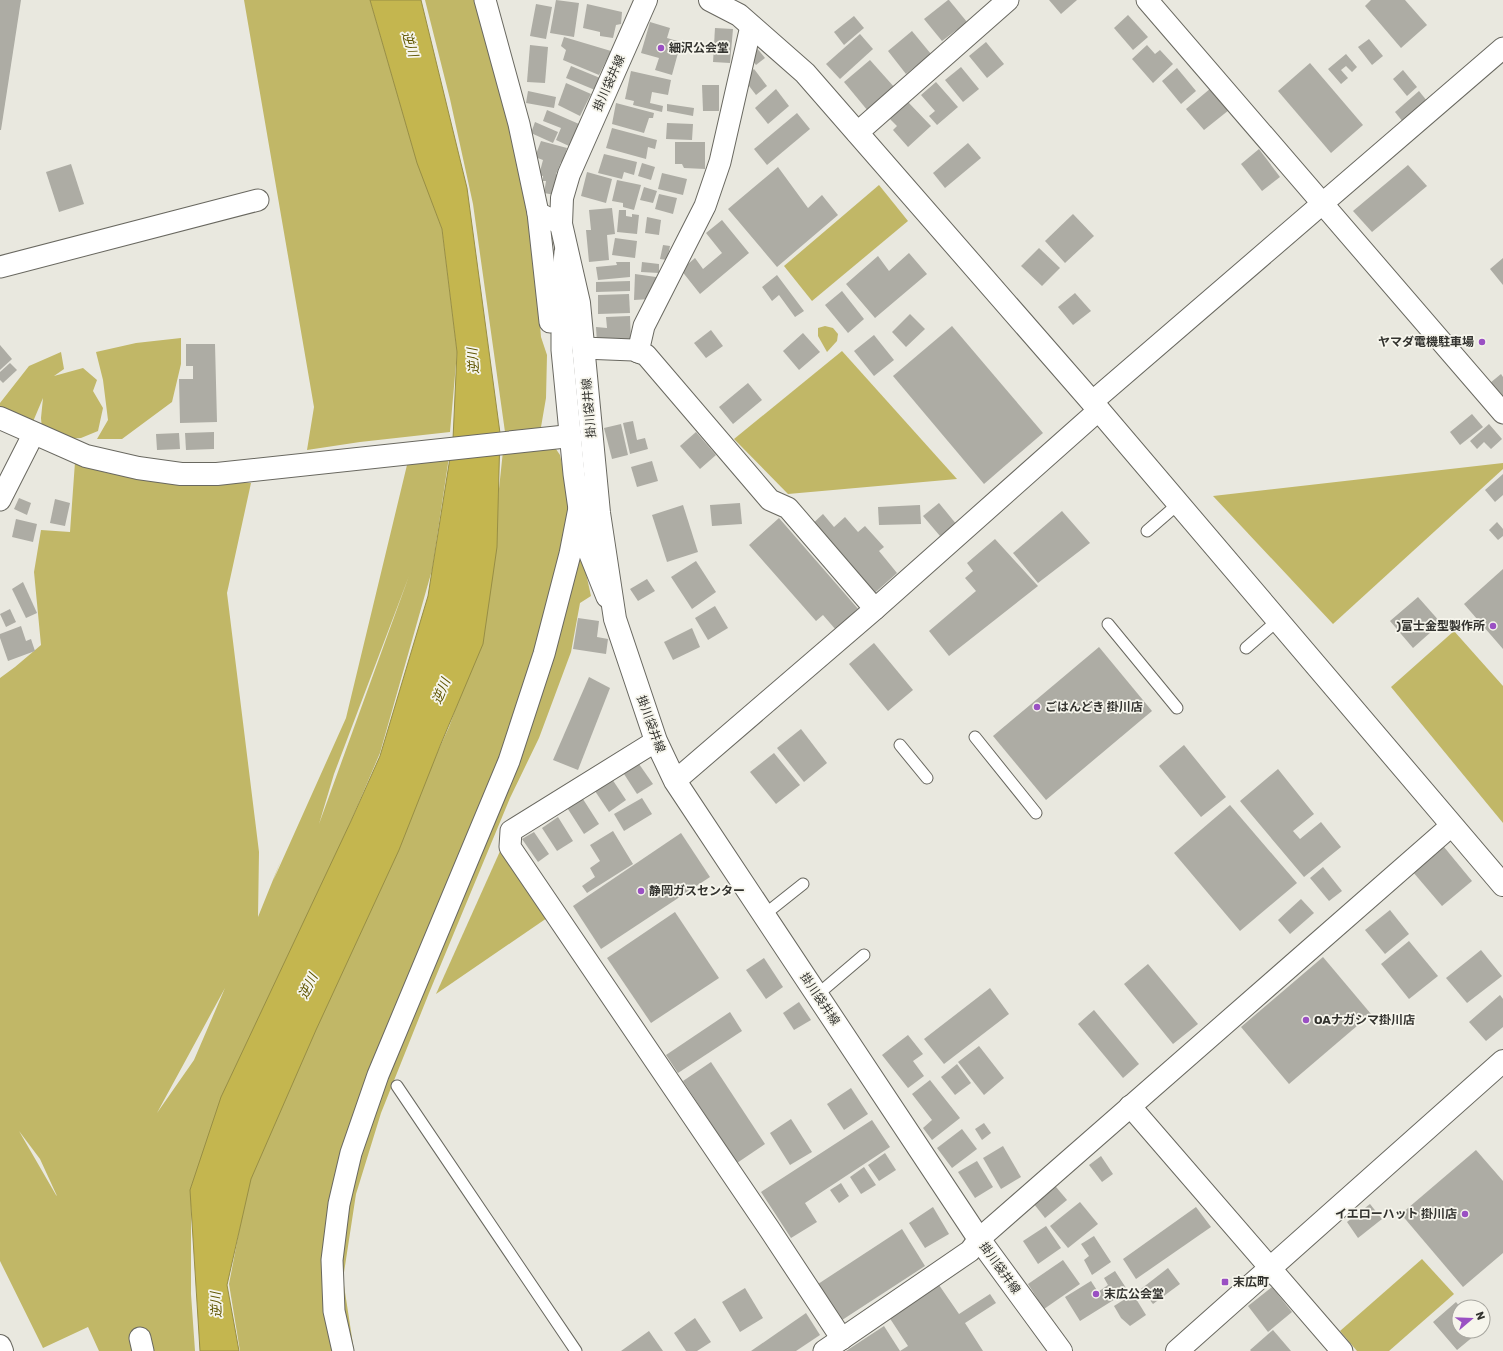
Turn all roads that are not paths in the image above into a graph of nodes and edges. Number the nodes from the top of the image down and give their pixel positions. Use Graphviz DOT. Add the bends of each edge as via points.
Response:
graph roads {
  1 [pos="485,0"];
  2 [pos="646,0"];
  3 [pos="710,0"];
  4 [pos="1008,0"];
  5 [pos="1147,0"];
  6 [pos="750,26"];
  7 [pos="1503,48"];
  8 [pos="858,133"];
  9 [pos="258,200"];
  10 [pos="1322,204"];
  11 [pos="538,213"];
  12 [pos="563,233"];
  13 [pos="0,267"];
  14 [pos="573,349"];
  15 [pos="638,352"];
  16 [pos="1095,406"];
  17 [pos="1503,413"];
  18 [pos="0,418"];
  19 [pos="34,433"];
  20 [pos="562,437"];
  21 [pos="0,500"];
  22 [pos="1178,504"];
  23 [pos="579,508"];
  24 [pos="1147,531"];
  25 [pos="875,609"];
  26 [pos="615,618"];
  27 [pos="1277,621"];
  28 [pos="1108,624"];
  29 [pos="1246,648"];
  30 [pos="1177,708"];
  31 [pos="975,737"];
  32 [pos="656,741"];
  33 [pos="900,745"];
  34 [pos="927,778"];
  35 [pos="675,781"];
  36 [pos="1036,813"];
  37 [pos="1451,826"];
  38 [pos="803,884"];
  39 [pos="1503,885"];
  40 [pos="764,915"];
  41 [pos="864,955"];
  42 [pos="817,995"];
  43 [pos="1503,1061"];
  44 [pos="397,1086"];
  45 [pos="1130,1106"];
  46 [pos="979,1240"];
  47 [pos="1270,1269"];
  48 [pos="842,1339"];
  49 [pos="0,1346"];
  50 [pos="2,1351"];
  51 [pos="343,1351"];
  52 [pos="576,1351"];
  53 [pos="824,1351"];
  54 [pos="1061,1351"];
  55 [pos="1177,1351"];
  56 [pos="1342,1351"];
  1 -- 11 [label="street" via="519,124"];
  2 -- 12 [label="street, 掛川袋井線" via="569,174 562,198"];
  3 -- 6 [label="street" via="738,15"];
  4 -- 8 [label="street"];
  5 -- 10 [label="street"];
  6 -- 8 [label="street" via="805,73"];
  6 -- 15 [label="street" via="720,162 705,206 644,326"];
  7 -- 10 [label="street"];
  8 -- 16 [label="street"];
  9 -- 13 [label="street"];
  10 -- 16 [label="street"];
  10 -- 17 [label="street"];
  11 -- 12 [label="street"];
  11 -- 14 [label="street" via="551,334"];
  12 -- 14 [label="street, 掛川袋井線" via="579,303"];
  14 -- 15 [label="street"];
  14 -- 20 [label="street"];
  14 -- 26 [label="street, 掛川袋井線"];
  15 -- 25 [label="street" via="646,355 770,500 788,508"];
  16 -- 22 [label="street"];
  16 -- 25 [label="street"];
  18 -- 19 [label="street"];
  19 -- 20 [label="street" via="86,456 138,468 181,474 217,474"];
  19 -- 21 [label="street"];
  20 -- 23 [label="street"];
  22 -- 24 [label="lane"];
  22 -- 27 [label="street"];
  23 -- 26 [label="street" via="583,537"];
  23 -- 51 [label="street" via="544,654 509,761 378,1074 351,1154 339,1204 332,1260 334,1311"];
  25 -- 35 [label="street"];
  26 -- 32 [label="street, 掛川袋井線"];
  27 -- 29 [label="lane"];
  27 -- 37 [label="street"];
  28 -- 30 [label="lane"];
  31 -- 36 [label="lane"];
  32 -- 35 [label="street, 掛川袋井線"];
  32 -- 48 [label="street" via="511,831 510,848"];
  33 -- 34 [label="lane"];
  35 -- 40 [label="street, 掛川袋井線"];
  37 -- 39 [label="street"];
  37 -- 45 [label="street"];
  38 -- 40 [label="lane"];
  40 -- 42 [label="street, 掛川袋井線"];
  41 -- 42 [label="lane"];
  42 -- 46 [label="street, 掛川袋井線"];
  43 -- 47 [label="street"];
  44 -- 52 [label="lane"];
  45 -- 46 [label="street"];
  45 -- 47 [label="street"];
  46 -- 48 [label="street" via="970,1250"];
  46 -- 54 [label="street, 掛川袋井線"];
  47 -- 55 [label="street"];
  47 -- 56 [label="street"];
  48 -- 53 [label="street"];
  49 -- 50 [label="street"];
}
